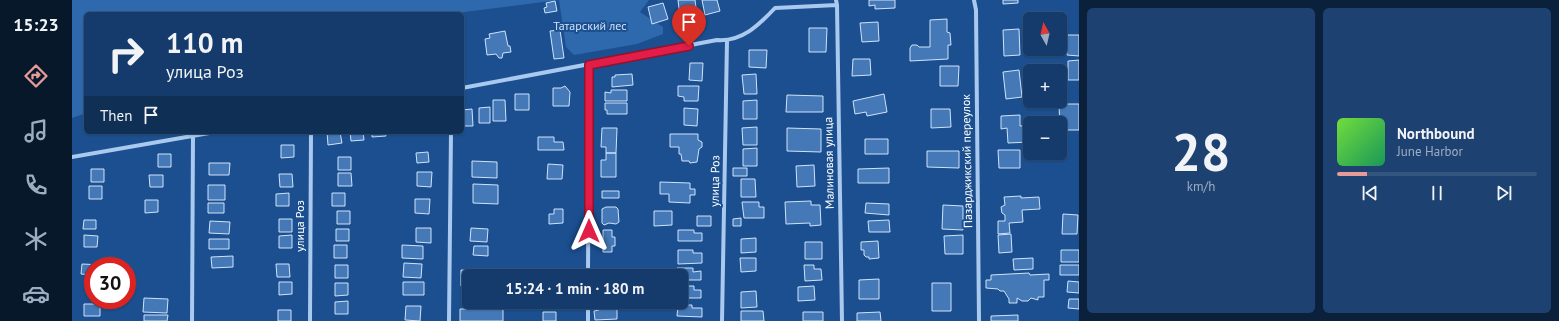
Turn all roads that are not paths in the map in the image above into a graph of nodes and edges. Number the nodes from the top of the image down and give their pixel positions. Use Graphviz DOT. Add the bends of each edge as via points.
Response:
graph roads {
  1 [pos="836,0"];
  2 [pos="974,0"];
  3 [pos="837,5"];
  4 [pos="727,41"];
  5 [pos="589,65"];
  6 [pos="464,88"];
  7 [pos="204,134"];
  8 [pos="311,134"];
  9 [pos="451,134"];
  10 [pos="193,136"];
  11 [pos="72,157"];
  12 [pos="588,269"];
  13 [pos="588,309"];
  14 [pos="192,321"];
  15 [pos="310,321"];
  16 [pos="449,321"];
  17 [pos="588,321"];
  18 [pos="722,321"];
  19 [pos="842,321"];
  20 [pos="979,321"];
  1 -- 3 [label="street"];
  2 -- 20 [label="street, Пазарджикский переулок"];
  3 -- 4 [label="street" via="775,8 756,28"];
  3 -- 19 [label="street, Малиновая улица"];
  4 -- 5 [label="street" via="717,40"];
  4 -- 18 [label="street, улица Роз"];
  5 -- 6 [label="street"];
  5 -- 12 [label="street"];
  7 -- 10 [label="street"];
  8 -- 15 [label="street, улица Роз"];
  9 -- 16 [label="street"];
  10 -- 11 [label="street"];
  10 -- 14 [label="street"];
  13 -- 17 [label="street"];
}
